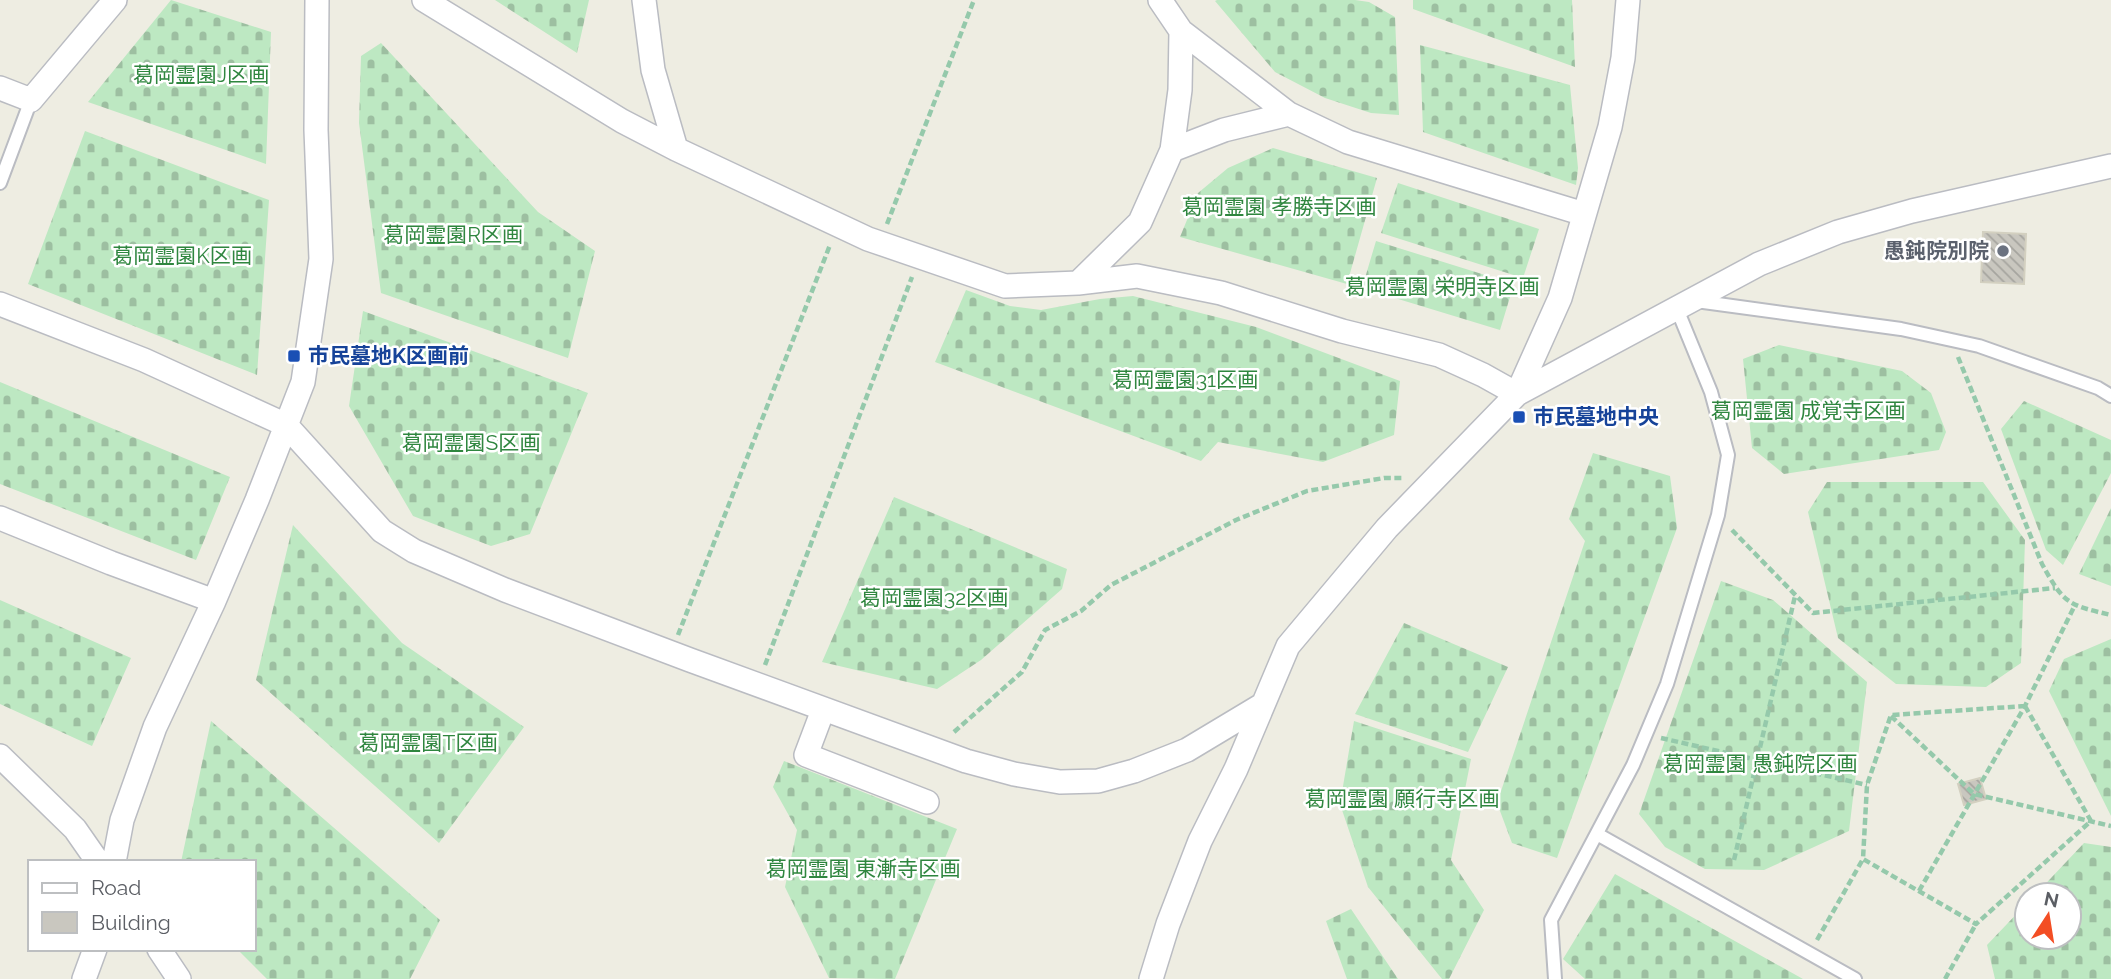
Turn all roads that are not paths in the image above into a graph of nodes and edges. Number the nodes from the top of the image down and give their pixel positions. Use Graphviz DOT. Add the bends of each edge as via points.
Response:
graph roads {
  1 [pos="115,0"];
  2 [pos="317,0"];
  3 [pos="424,0"];
  4 [pos="644,0"];
  5 [pos="1160,0"];
  6 [pos="1628,0"];
  7 [pos="1181,31"];
  8 [pos="0,88"];
  9 [pos="31,100"];
  10 [pos="1289,114"];
  11 [pos="676,149"];
  12 [pos="1172,150"];
  13 [pos="2111,166"];
  14 [pos="0,183"];
  15 [pos="1584,215"];
  16 [pos="1078,284"];
  17 [pos="0,304"];
  18 [pos="1684,305"];
  19 [pos="1517,394"];
  20 [pos="2111,396"];
  21 [pos="286,425"];
  22 [pos="0,518"];
  23 [pos="214,601"];
  24 [pos="1262,705"];
  25 [pos="823,710"];
  26 [pos="0,756"];
  27 [pos="927,802"];
  28 [pos="1597,834"];
  29 [pos="97,860"];
  30 [pos="114,860"];
  31 [pos="94,951"];
  32 [pos="160,951"];
  33 [pos="84,979"];
  34 [pos="179,979"];
  35 [pos="1152,979"];
  36 [pos="1555,979"];
  37 [pos="1855,979"];
  1 -- 9 [label="street"];
  2 -- 21 [label="street" via="321,258 303,382"];
  3 -- 11 [label="street"];
  4 -- 11 [label="street" via="653,70"];
  5 -- 7 [label="street"];
  6 -- 15 [label="street" via="1610,128"];
  7 -- 10 [label="street"];
  7 -- 12 [label="street"];
  8 -- 9 [label="street"];
  9 -- 14 [label="lane"];
  10 -- 12 [label="street" via="1224,130"];
  10 -- 15 [label="street" via="1348,142"];
  11 -- 16 [label="street" via="878,242 1005,286"];
  12 -- 16 [label="street" via="1140,222"];
  13 -- 18 [label="street" via="1838,232 1759,264"];
  15 -- 19 [label="street" via="1560,298"];
  16 -- 19 [label="street" via="1137,276 1221,293 1342,331 1440,355"];
  17 -- 21 [label="street" via="144,360"];
  18 -- 19 [label="street"];
  18 -- 20 [label="lane" via="1900,329 1979,346"];
  18 -- 28 [label="lane" via="1728,455 1718,514 1667,684"];
  19 -- 24 [label="street" via="1387,528 1287,646"];
  21 -- 23 [label="street"];
  21 -- 25 [label="street" via="382,531 414,551"];
  22 -- 23 [label="street"];
  23 -- 30 [label="street" via="155,727 122,820"];
  24 -- 25 [label="street" via="1187,750 1134,771 1098,780 1060,782 1014,774"];
  24 -- 35 [label="street" via="1200,842"];
  25 -- 27 [label="street" via="806,755"];
  26 -- 29 [label="street" via="75,829"];
  28 -- 36 [label="lane" via="1551,920"];
  28 -- 37 [label="lane"];
  31 -- 33 [label="street"];
  32 -- 34 [label="street"];
}
